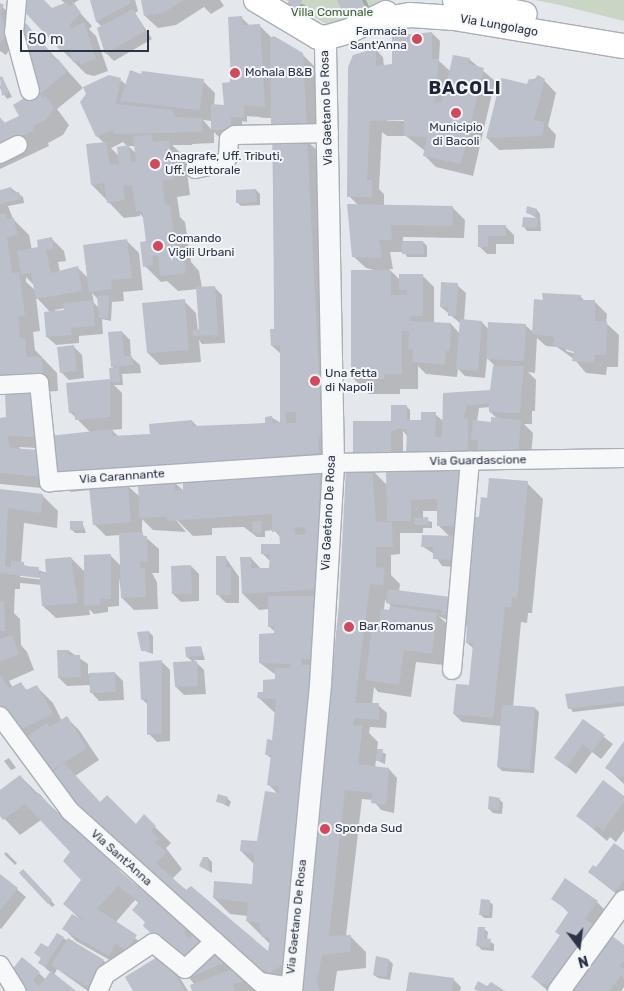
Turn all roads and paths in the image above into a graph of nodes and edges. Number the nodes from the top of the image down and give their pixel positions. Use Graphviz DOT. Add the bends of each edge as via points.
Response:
graph roads {
  1 [pos="17,0"];
  2 [pos="256,0"];
  3 [pos="414,0"];
  4 [pos="455,0"];
  5 [pos="373,21"];
  6 [pos="624,37"];
  7 [pos="325,38"];
  8 [pos="624,46"];
  9 [pos="30,90"];
  10 [pos="329,133"];
  11 [pos="18,145"];
  12 [pos="0,154"];
  13 [pos="195,170"];
  14 [pos="0,385"];
  15 [pos="624,458"];
  16 [pos="470,461"];
  17 [pos="333,463"];
  18 [pos="452,670"];
  19 [pos="0,716"];
  20 [pos="624,900"];
  21 [pos="215,941"];
  22 [pos="0,965"];
  23 [pos="260,987"];
  24 [pos="290,989"];
  25 [pos="16,991"];
  26 [pos="98,991"];
  27 [pos="558,991"];
  1 -- 9 [label="street" via="14,32"];
  2 -- 7 [label="main road" via="318,37"];
  3 -- 5 [label="main road, Via Lungolago" via="401,3"];
  4 -- 6 [label="main road, Via Lungolago"];
  5 -- 7 [label="main road, Via Lungolago"];
  5 -- 8 [label="main road, Via Lungolago" via="410,15 454,18"];
  7 -- 10 [label="street, Via Gaetano De Rosa"];
  10 -- 13 [label="street" via="235,136 229,139 228,157 223,163"];
  10 -- 17 [label="street, Via Gaetano De Rosa"];
  11 -- 12 [label="street"];
  14 -- 17 [label="street, Via Carannante" via="39,383 49,482"];
  15 -- 16 [label="street, Via Guardascione"];
  16 -- 17 [label="street, Via Guardascione"];
  16 -- 18 [label="street"];
  17 -- 24 [label="street, Via Gaetano De Rosa" via="320,684"];
  19 -- 21 [label="street, Via Sant'Anna" via="70,811"];
  20 -- 27 [label="street"];
  21 -- 23 [label="street, Via Sant'Anna"];
  21 -- 26 [label="street" via="185,969 153,943 105,975"];
  22 -- 25 [label="street"];
  23 -- 24 [label="street"];
}
